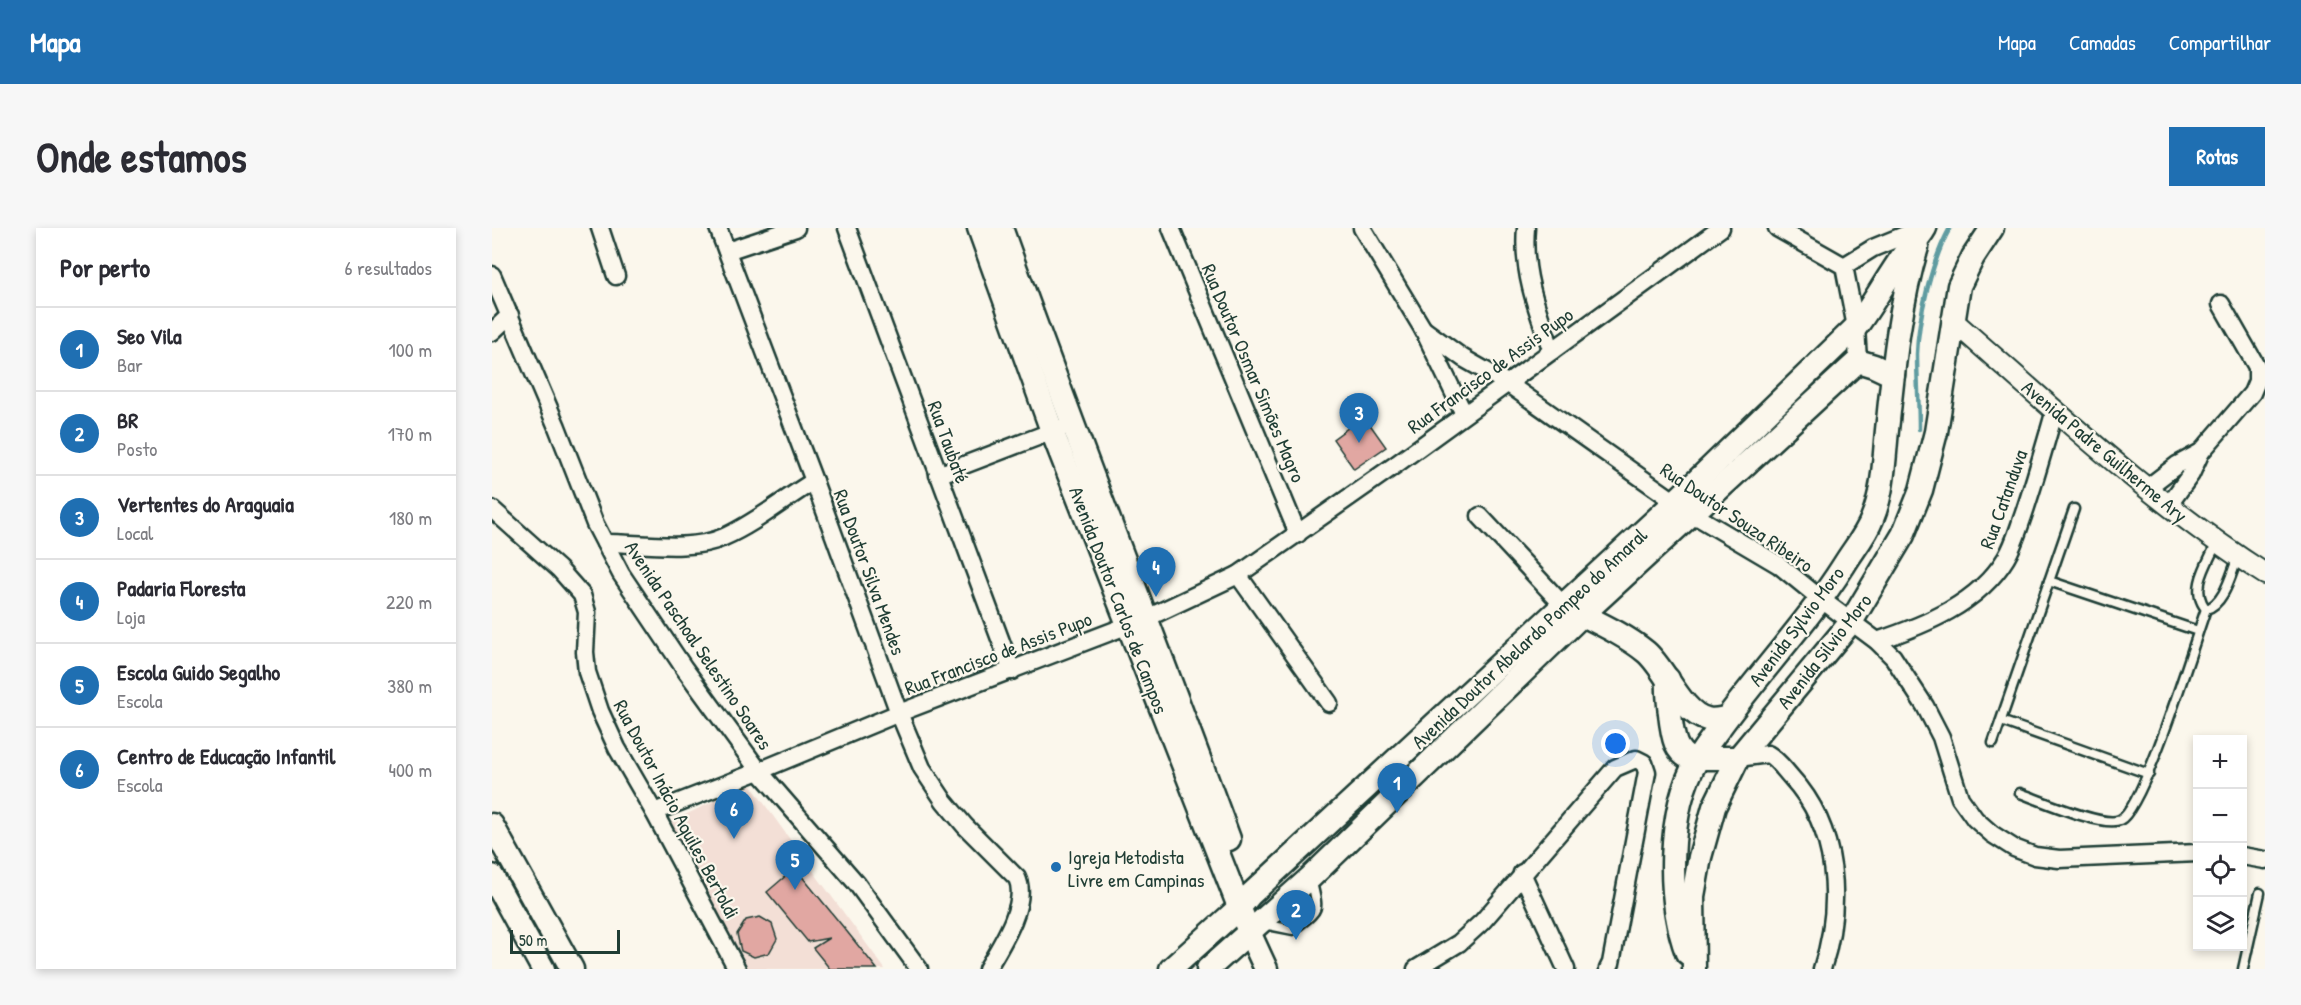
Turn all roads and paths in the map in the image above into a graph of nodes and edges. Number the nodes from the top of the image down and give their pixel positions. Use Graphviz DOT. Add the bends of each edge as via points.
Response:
graph roads {
  1 [pos="600,228"];
  2 [pos="718,228"];
  3 [pos="796,228"];
  4 [pos="847,228"];
  5 [pos="979,228"];
  6 [pos="1001,228"];
  7 [pos="1171,228"];
  8 [pos="1362,228"];
  9 [pos="1526,228"];
  10 [pos="1721,228"];
  11 [pos="1777,228"];
  12 [pos="1992,228"];
  13 [pos="1922,231"];
  14 [pos="727,251"];
  15 [pos="1844,266"];
  16 [pos="492,275"];
  17 [pos="616,276"];
  18 [pos="2221,304"];
  19 [pos="510,315"];
  20 [pos="1952,320"];
  21 [pos="1856,327"];
  22 [pos="1423,329"];
  23 [pos="492,332"];
  24 [pos="1552,351"];
  25 [pos="1858,361"];
  26 [pos="1893,375"];
  27 [pos="1507,383"];
  28 [pos="2055,410"];
  29 [pos="1464,414"];
  30 [pos="1062,427"];
  31 [pos="2201,452"];
  32 [pos="938,475"];
  33 [pos="814,482"];
  34 [pos="2147,488"];
  35 [pos="2168,506"];
  36 [pos="1683,508"];
  37 [pos="492,509"];
  38 [pos="2074,509"];
  39 [pos="1480,516"];
  40 [pos="1298,534"];
  41 [pos="2217,542"];
  42 [pos="605,543"];
  43 [pos="2238,556"];
  44 [pos="2265,574"];
  45 [pos="1238,575"];
  46 [pos="2049,581"];
  47 [pos="1821,600"];
  48 [pos="2206,609"];
  49 [pos="1573,610"];
  50 [pos="1138,622"];
  51 [pos="1851,622"];
  52 [pos="2198,631"];
  53 [pos="1877,641"];
  54 [pos="1012,671"];
  55 [pos="1668,678"];
  56 [pos="1329,703"];
  57 [pos="899,713"];
  58 [pos="1725,718"];
  59 [pos="2001,721"];
  60 [pos="1993,743"];
  61 [pos="1697,758"];
  62 [pos="1738,759"];
  63 [pos="1387,770"];
  64 [pos="759,771"];
  65 [pos="2149,774"];
  66 [pos="1403,789"];
  67 [pos="2020,793"];
  68 [pos="654,812"];
  69 [pos="492,825"];
  70 [pos="2193,853"];
  71 [pos="2247,857"];
  72 [pos="2265,860"];
  73 [pos="1522,873"];
  74 [pos="492,876"];
  75 [pos="2260,892"];
  76 [pos="1245,901"];
  77 [pos="1254,927"];
  78 [pos="543,969"];
  79 [pos="572,969"];
  80 [pos="737,969"];
  81 [pos="919,969"];
  82 [pos="987,969"];
  83 [pos="1171,969"];
  84 [pos="1209,969"];
  85 [pos="1266,969"];
  86 [pos="1279,969"];
  87 [pos="1416,969"];
  88 [pos="1566,969"];
  89 [pos="1608,969"];
  90 [pos="1693,969"];
  91 [pos="1822,969"];
  92 [pos="2243,969"];
  1 -- 17 [label="street"];
  2 -- 14 [label="street, Rua Doutor Silva Mendes"];
  3 -- 14 [label="street"];
  4 -- 32 [label="street, Rua Taubaté"];
  5 -- 30 [label="main road, Avenida Doutor Carlos de Campos"];
  6 -- 30 [label="main road, Avenida Doutor Carlos de Campos"];
  7 -- 40 [label="street, Rua Doutor Osmar Simões Magro"];
  8 -- 22 [label="street"];
  9 -- 24 [label="street" via="1530,288"];
  10 -- 24 [label="street, Rua Francisco de Assis Pupo"];
  11 -- 15 [label="street"];
  12 -- 20 [label="main road, Avenida Silvio Moro" via="1959,286"];
  13 -- 15 [label="street" via="1873,248"];
  13 -- 21 [label="main road, Avenida Doutor Abelardo Pompeo do Amaral"];
  13 -- 26 [label="main road, Avenida Sylvio Moro" via="1903,305"];
  14 -- 33 [label="street, Rua Doutor Silva Mendes"];
  15 -- 21 [label="street"];
  16 -- 19 [label="street, Avenida Paschoal Selestino Soares"];
  18 -- 31 [label="street" via="2257,367 2257,381 2252,393"];
  19 -- 23 [label="street"];
  19 -- 42 [label="street, Avenida Paschoal Selestino Soares"];
  20 -- 28 [label="street, Avenida Padre Guilherme Ary"];
  20 -- 51 [label="main road, Avenida Silvio Moro" via="1936,432 1921,490 1894,553"];
  21 -- 25 [label="street"];
  21 -- 36 [label="main road, Avenida Doutor Abelardo Pompeo do Amaral"];
  22 -- 27 [label="street, Rua Doutor Souza Ribeiro"];
  22 -- 29 [label="street"];
  24 -- 27 [label="street, Rua Francisco de Assis Pupo"];
  25 -- 26 [label="main road"];
  25 -- 36 [label="main road, Avenida Doutor Abelardo Pompeo do Amaral"];
  26 -- 47 [label="main road, Avenida Sylvio Moro" via="1881,484 1872,519"];
  27 -- 29 [label="street, Rua Francisco de Assis Pupo"];
  27 -- 36 [label="street, Rua Doutor Souza Ribeiro"];
  28 -- 34 [label="street, Avenida Padre Guilherme Ary"];
  28 -- 53 [label="street, Rua Catanduva" via="2014,541 1996,572 1944,614"];
  29 -- 40 [label="street, Rua Francisco de Assis Pupo"];
  30 -- 32 [label="street"];
  30 -- 50 [label="main road, Avenida Doutor Carlos de Campos"];
  31 -- 34 [label="street" via="2176,465"];
  31 -- 35 [label="street"];
  32 -- 54 [label="street, Rua Taubaté"];
  33 -- 42 [label="street" via="722,538 699,544"];
  33 -- 57 [label="street, Rua Doutor Silva Mendes"];
  34 -- 35 [label="street, Avenida Padre Guilherme Ary"];
  35 -- 41 [label="street, Avenida Padre Guilherme Ary"];
  36 -- 47 [label="street, Rua Doutor Souza Ribeiro" via="1779,565"];
  36 -- 49 [label="main road, Avenida Doutor Abelardo Pompeo do Amaral"];
  37 -- 68 [label="street, Rua Doutor Inácio Aquiles Bertoldi" via="582,595 587,612 587,672 617,747"];
  38 -- 46 [label="lane"];
  39 -- 49 [label="street"];
  40 -- 45 [label="street, Rua Francisco de Assis Pupo"];
  41 -- 43 [label="street, Avenida Padre Guilherme Ary"];
  41 -- 48 [label="lane" via="2198,586"];
  42 -- 64 [label="street, Avenida Paschoal Selestino Soares" via="651,620"];
  43 -- 44 [label="street, Avenida Padre Guilherme Ary"];
  43 -- 48 [label="lane" via="2218,602"];
  45 -- 50 [label="street, Rua Francisco de Assis Pupo"];
  45 -- 56 [label="street"];
  46 -- 52 [label="lane"];
  46 -- 59 [label="lane"];
  47 -- 51 [label="street, Rua Doutor Souza Ribeiro"];
  47 -- 58 [label="main road, Avenida Sylvio Moro"];
  48 -- 52 [label="lane"];
  49 -- 55 [label="main road" via="1645,652"];
  49 -- 63 [label="main road, Avenida Doutor Abelardo Pompeo do Amaral"];
  49 -- 66 [label="main road, Avenida Doutor Abelardo Pompeo do Amaral"];
  50 -- 54 [label="street, Rua Francisco de Assis Pupo"];
  50 -- 76 [label="main road, Avenida Doutor Carlos de Campos"];
  51 -- 53 [label="street, Rua Doutor Souza Ribeiro"];
  51 -- 62 [label="main road, Avenida Silvio Moro"];
  52 -- 65 [label="lane"];
  53 -- 70 [label="street, Rua Doutor Souza Ribeiro" via="1893,657 1925,706 1941,737 1960,798 1992,834 2035,856 2059,859"];
  54 -- 57 [label="street, Rua Francisco de Assis Pupo"];
  55 -- 58 [label="main road" via="1697,715 1709,720"];
  55 -- 61 [label="main road" via="1675,743 1682,755"];
  57 -- 64 [label="street, Rua Francisco de Assis Pupo"];
  57 -- 82 [label="street, Rua Doutor Silva Mendes" via="922,768 944,801 1017,878 1020,886 1019,904"];
  58 -- 61 [label="main road, Avenida Sylvio Moro"];
  59 -- 60 [label="lane"];
  59 -- 65 [label="lane"];
  61 -- 62 [label="main road"];
  61 -- 90 [label="main road, Avenida Sylvio Moro" via="1677,823 1673,878 1680,934"];
  62 -- 90 [label="main road, Avenida Silvio Moro" via="1714,807 1700,857 1693,896"];
  62 -- 91 [label="street" via="1768,754 1778,760 1800,785 1821,824 1831,853 1835,886 1835,913"];
  63 -- 66 [label="main road"];
  63 -- 76 [label="main road, Avenida Doutor Abelardo Pompeo do Amaral"];
  64 -- 68 [label="street, Rua Francisco de Assis Pupo"];
  64 -- 81 [label="street, Avenida Paschoal Selestino Soares" via="857,884"];
  65 -- 67 [label="lane" via="2130,812 2120,820 2105,823"];
  66 -- 77 [label="main road, Avenida Doutor Abelardo Pompeo do Amaral"];
  68 -- 80 [label="street, Rua Doutor Inácio Aquiles Bertoldi"];
  69 -- 79 [label="main road"];
  71 -- 72 [label="street"];
  73 -- 87 [label="street" via="1482,922"];
  73 -- 88 [label="street"];
  73 -- 89 [label="street" via="1615,768 1636,759 1644,763 1647,772"];
  74 -- 78 [label="main road"];
  75 -- 92 [label="lane"];
  76 -- 77 [label="main road, Avenida Doutor Carlos de Campos"];
  76 -- 83 [label="main road, Avenida Doutor Abelardo Pompeo do Amaral"];
  77 -- 84 [label="main road, Avenida Doutor Abelardo Pompeo do Amaral"];
  77 -- 85 [label="main road, Avenida Doutor Carlos de Campos"];
  77 -- 86 [label="main road, Avenida Doutor Carlos de Campos"];
}
